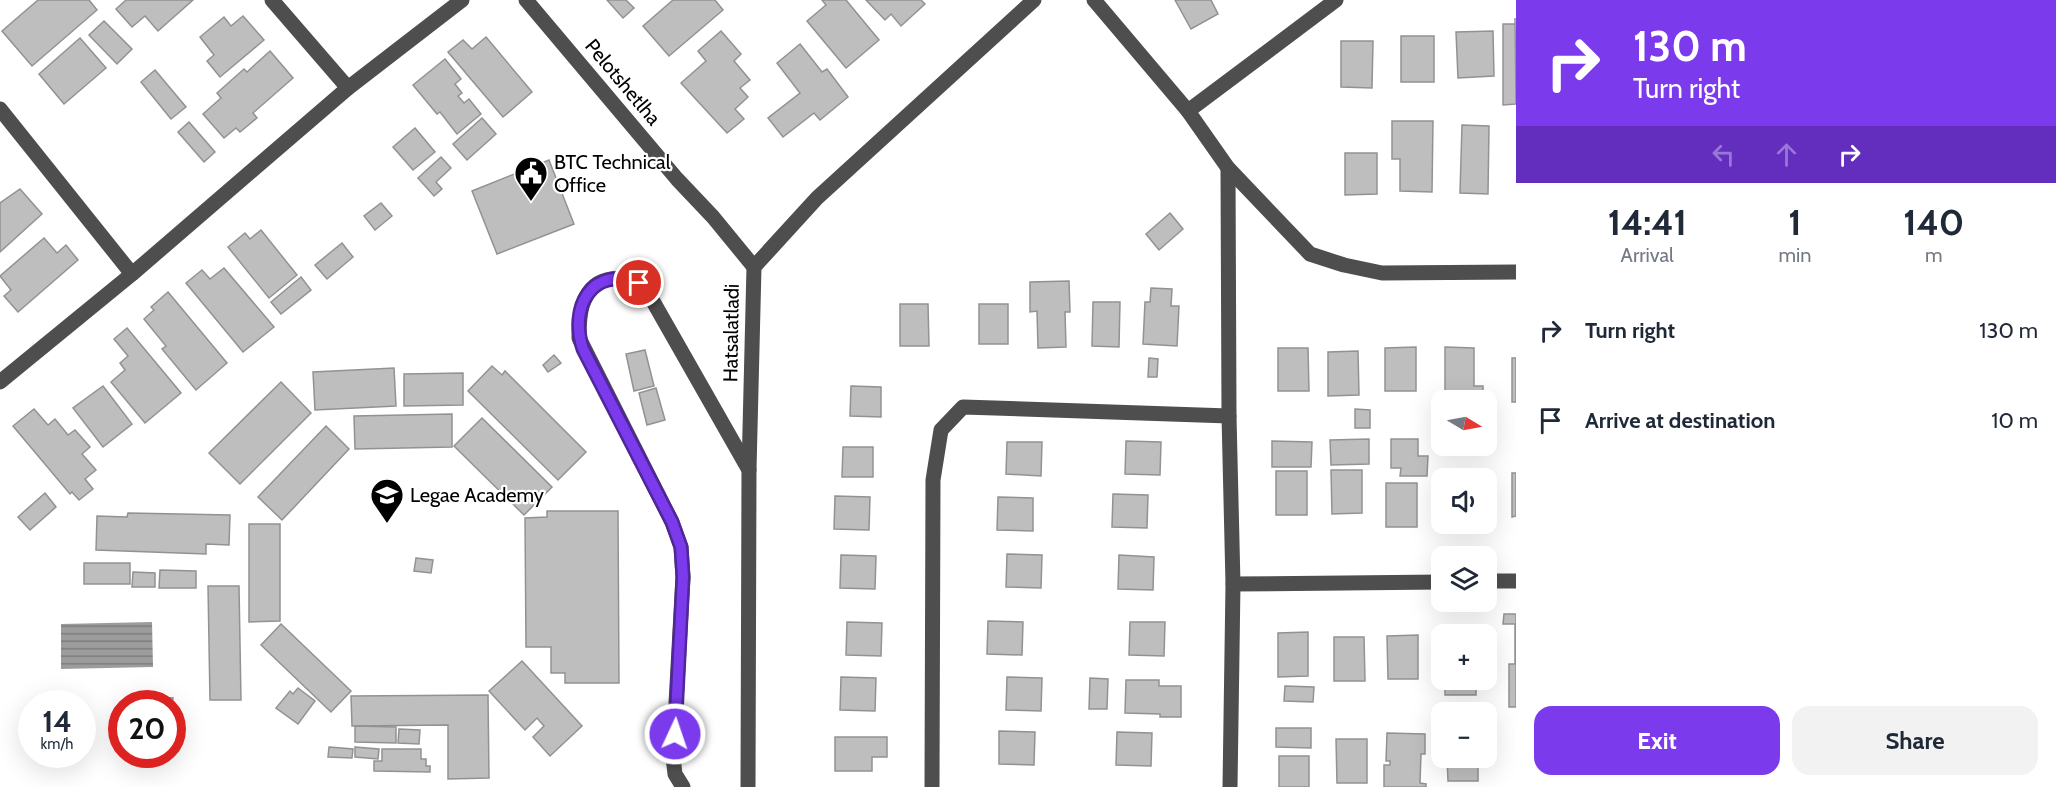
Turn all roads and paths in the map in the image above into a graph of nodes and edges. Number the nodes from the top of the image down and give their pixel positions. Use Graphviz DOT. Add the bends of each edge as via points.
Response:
graph roads {
  1 [pos="272,0"];
  2 [pos="462,0"];
  3 [pos="526,0"];
  4 [pos="1034,0"];
  5 [pos="1094,0"];
  6 [pos="1336,0"];
  7 [pos="348,88"];
  8 [pos="0,109"];
  9 [pos="1188,111"];
  10 [pos="1228,168"];
  11 [pos="754,267"];
  12 [pos="1516,272"];
  13 [pos="132,274"];
  14 [pos="0,382"];
  15 [pos="1229,416"];
  16 [pos="749,470"];
  17 [pos="1497,581"];
  18 [pos="1516,581"];
  19 [pos="1431,582"];
  20 [pos="1233,584"];
  21 [pos="683,787"];
  22 [pos="748,787"];
  23 [pos="932,787"];
  24 [pos="1230,787"];
  1 -- 7 [label="street"];
  2 -- 7 [label="street"];
  3 -- 11 [label="street, Pelotshetlha"];
  4 -- 11 [label="street, Hatsalatladi" via="817,198"];
  5 -- 9 [label="street"];
  6 -- 9 [label="street"];
  7 -- 13 [label="street"];
  8 -- 13 [label="street"];
  9 -- 10 [label="street"];
  10 -- 12 [label="street" via="1310,254 1382,273"];
  10 -- 15 [label="street"];
  11 -- 16 [label="street, Hatsalatladi"];
  13 -- 14 [label="street"];
  15 -- 20 [label="street"];
  15 -- 23 [label="street" via="963,407 941,430 933,480"];
  16 -- 21 [label="street" via="646,289 630,280 615,278 593,286 584,301 579,338 681,547 683,577 673,757 675,774"];
  16 -- 22 [label="street, Hatsalatladi"];
  17 -- 18 [label="street"];
  19 -- 20 [label="street"];
  20 -- 24 [label="street"];
}
